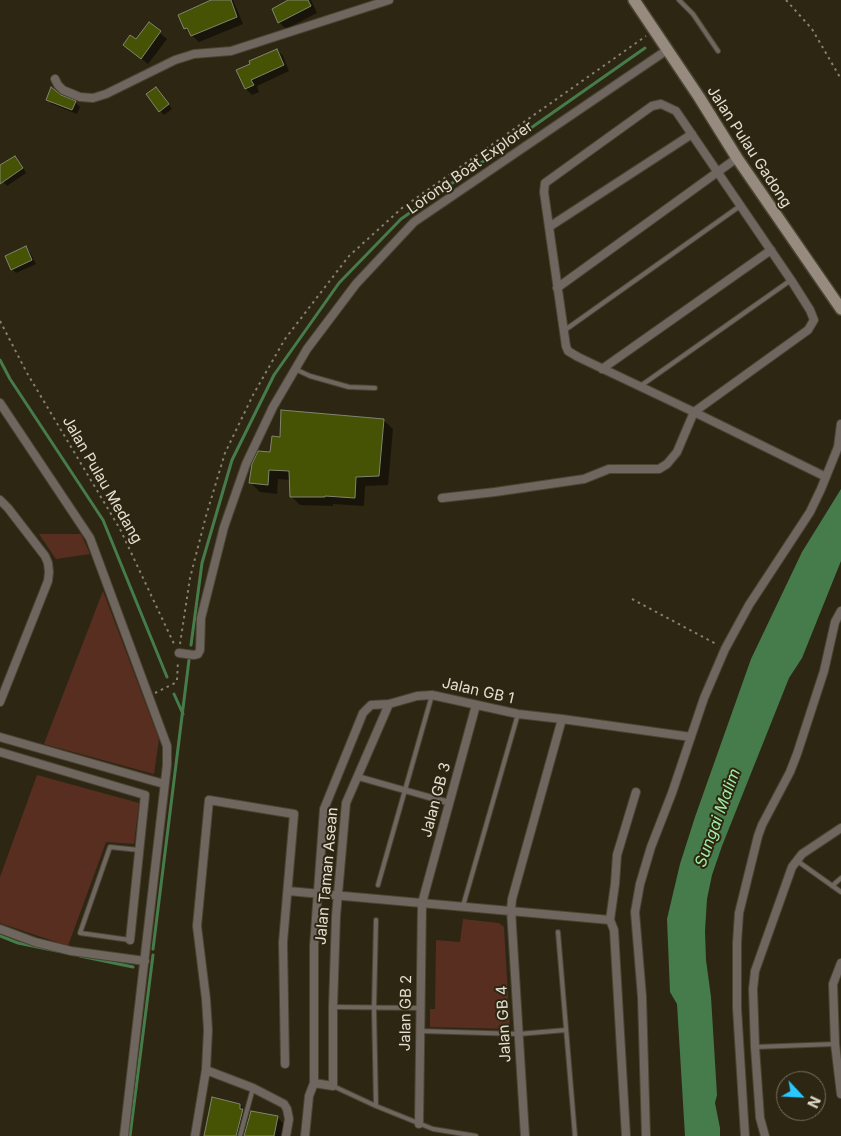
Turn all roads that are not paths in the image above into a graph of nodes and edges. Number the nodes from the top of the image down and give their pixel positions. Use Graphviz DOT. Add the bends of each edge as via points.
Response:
graph roads {
  1 [pos="389,0"];
  2 [pos="679,0"];
  3 [pos="636,1"];
  4 [pos="667,50"];
  5 [pos="718,51"];
  6 [pos="55,79"];
  7 [pos="692,134"];
  8 [pos="737,158"];
  9 [pos="718,172"];
  10 [pos="740,206"];
  11 [pos="548,227"];
  12 [pos="771,250"];
  13 [pos="791,280"];
  14 [pos="557,288"];
  15 [pos="841,310"];
  16 [pos="563,332"];
  17 [pos="295,369"];
  18 [pos="602,369"];
  19 [pos="638,387"];
  20 [pos="375,388"];
  21 [pos="0,403"];
  22 [pos="694,412"];
  23 [pos="841,424"];
  24 [pos="826,477"];
  25 [pos="442,498"];
  26 [pos="0,500"];
  27 [pos="841,611"];
  28 [pos="178,653"];
  29 [pos="432,695"];
  30 [pos="0,702"];
  31 [pos="389,704"];
  32 [pos="476,705"];
  33 [pos="518,714"];
  34 [pos="562,719"];
  35 [pos="0,737"];
  36 [pos="691,737"];
  37 [pos="0,752"];
  38 [pos="358,777"];
  39 [pos="164,784"];
  40 [pos="406,790"];
  41 [pos="636,792"];
  42 [pos="450,803"];
  43 [pos="841,828"];
  44 [pos="139,850"];
  45 [pos="796,860"];
  46 [pos="841,878"];
  47 [pos="378,885"];
  48 [pos="832,886"];
  49 [pos="288,891"];
  50 [pos="841,892"];
  51 [pos="318,893"];
  52 [pos="338,895"];
  53 [pos="422,902"];
  54 [pos="463,906"];
  55 [pos="511,910"];
  56 [pos="376,920"];
  57 [pos="610,920"];
  58 [pos="0,929"];
  59 [pos="558,932"];
  60 [pos="130,940"];
  61 [pos="145,961"];
  62 [pos="841,963"];
  63 [pos="333,1007"];
  64 [pos="374,1008"];
  65 [pos="420,1008"];
  66 [pos="566,1030"];
  67 [pos="420,1031"];
  68 [pos="519,1034"];
  69 [pos="835,1044"];
  70 [pos="755,1047"];
  71 [pos="285,1064"];
  72 [pos="206,1070"];
  73 [pos="314,1083"];
  74 [pos="333,1086"];
  75 [pos="253,1088"];
  76 [pos="841,1094"];
  77 [pos="376,1106"];
  78 [pos="419,1124"];
  79 [pos="124,1136"];
  80 [pos="195,1136"];
  81 [pos="240,1136"];
  82 [pos="286,1136"];
  83 [pos="305,1136"];
  84 [pos="476,1136"];
  85 [pos="525,1136"];
  86 [pos="575,1136"];
  87 [pos="626,1136"];
  88 [pos="646,1136"];
  89 [pos="745,1136"];
  90 [pos="766,1136"];
  1 -- 6 [label="street" via="231,51 194,54 175,60 93,98 63,90"];
  2 -- 5 [label="lane" via="693,14"];
  3 -- 4 [label="main road, Jalan Pulau Gadong"];
  4 -- 8 [label="main road, Jalan Pulau Gadong"];
  4 -- 17 [label="street, Lorong Boat Explorer" via="414,222 356,284"];
  7 -- 9 [label="street"];
  7 -- 11 [label="street"];
  7 -- 11 [label="street" via="676,111 661,104 652,106 545,183"];
  8 -- 9 [label="street"];
  8 -- 15 [label="main road, Jalan Pulau Gadong"];
  9 -- 10 [label="street"];
  9 -- 14 [label="street"];
  10 -- 12 [label="street"];
  10 -- 16 [label="lane"];
  11 -- 14 [label="street"];
  12 -- 13 [label="street"];
  12 -- 18 [label="street"];
  13 -- 19 [label="lane"];
  13 -- 22 [label="street" via="814,320 808,330"];
  14 -- 16 [label="street"];
  16 -- 18 [label="street" via="568,352"];
  17 -- 20 [label="lane" via="349,387"];
  17 -- 28 [label="street, Lorong Boat Explorer" via="272,407 246,464 224,527 202,618 200,650 194,655"];
  18 -- 19 [label="street"];
  19 -- 22 [label="street"];
  21 -- 39 [label="street" via="90,538 167,746"];
  22 -- 24 [label="street"];
  22 -- 25 [label="street" via="677,452 659,469 609,469 584,479"];
  23 -- 24 [label="street" via="838,447"];
  24 -- 36 [label="street" via="810,512 725,649"];
  26 -- 30 [label="street" via="45,556 50,572"];
  27 -- 89 [label="street" via="797,754 758,836 739,913 737,1008"];
  29 -- 31 [label="street, Jalan GB 1"];
  29 -- 32 [label="street, Jalan GB 1"];
  29 -- 40 [label="lane"];
  31 -- 38 [label="street, Jalan Taman Asean"];
  31 -- 51 [label="street, Jalan Taman Asean" via="371,705 363,713 327,798"];
  32 -- 33 [label="street, Jalan GB 1"];
  32 -- 42 [label="street, Jalan GB 3"];
  33 -- 34 [label="street, Jalan GB 1"];
  33 -- 54 [label="lane"];
  34 -- 36 [label="street, Jalan GB 1"];
  34 -- 55 [label="street, Jalan GB 4"];
  35 -- 39 [label="street"];
  36 -- 88 [label="street" via="651,847 635,912 642,997"];
  37 -- 44 [label="street" via="145,795"];
  38 -- 40 [label="street"];
  38 -- 52 [label="street, Jalan Taman Asean" via="346,803"];
  39 -- 61 [label="street"];
  40 -- 42 [label="street"];
  40 -- 47 [label="lane"];
  41 -- 57 [label="street" via="617,855"];
  42 -- 53 [label="street, Jalan GB 3"];
  43 -- 45 [label="street"];
  44 -- 60 [label="street"];
  44 -- 60 [label="lane" via="110,847 80,933"];
  45 -- 48 [label="lane"];
  45 -- 70 [label="street" via="755,971"];
  46 -- 48 [label="lane"];
  48 -- 50 [label="lane"];
  49 -- 51 [label="street"];
  49 -- 71 [label="street" via="283,942"];
  49 -- 72 [label="street" via="294,814 209,800 196,926 206,999"];
  51 -- 52 [label="street"];
  51 -- 73 [label="street, Jalan Taman Asean" via="314,946"];
  52 -- 53 [label="street"];
  52 -- 63 [label="street, Jalan Taman Asean"];
  53 -- 54 [label="street"];
  53 -- 65 [label="street, Jalan GB 2"];
  54 -- 55 [label="street"];
  55 -- 57 [label="street"];
  55 -- 68 [label="street, Jalan GB 4"];
  56 -- 64 [label="lane"];
  57 -- 87 [label="street" via="614,930"];
  58 -- 61 [label="street" via="71,951"];
  59 -- 66 [label="lane"];
  61 -- 79 [label="street"];
  62 -- 69 [label="street" via="833,984"];
  63 -- 64 [label="lane"];
  63 -- 74 [label="street, Jalan Taman Asean"];
  64 -- 65 [label="lane"];
  64 -- 77 [label="lane"];
  65 -- 67 [label="street, Jalan GB 2"];
  66 -- 68 [label="lane"];
  66 -- 86 [label="lane"];
  67 -- 68 [label="lane"];
  67 -- 78 [label="street, Jalan GB 2"];
  68 -- 85 [label="street, Jalan GB 4"];
  69 -- 70 [label="lane"];
  69 -- 76 [label="street"];
  70 -- 90 [label="street" via="760,1118"];
  72 -- 75 [label="street"];
  72 -- 80 [label="street"];
  73 -- 74 [label="street"];
  73 -- 83 [label="street, Jalan Taman Asean" via="309,1096"];
  74 -- 77 [label="lane"];
  75 -- 81 [label="lane"];
  75 -- 82 [label="street" via="284,1104 289,1120"];
  77 -- 78 [label="lane"];
  78 -- 84 [label="lane"];
}
